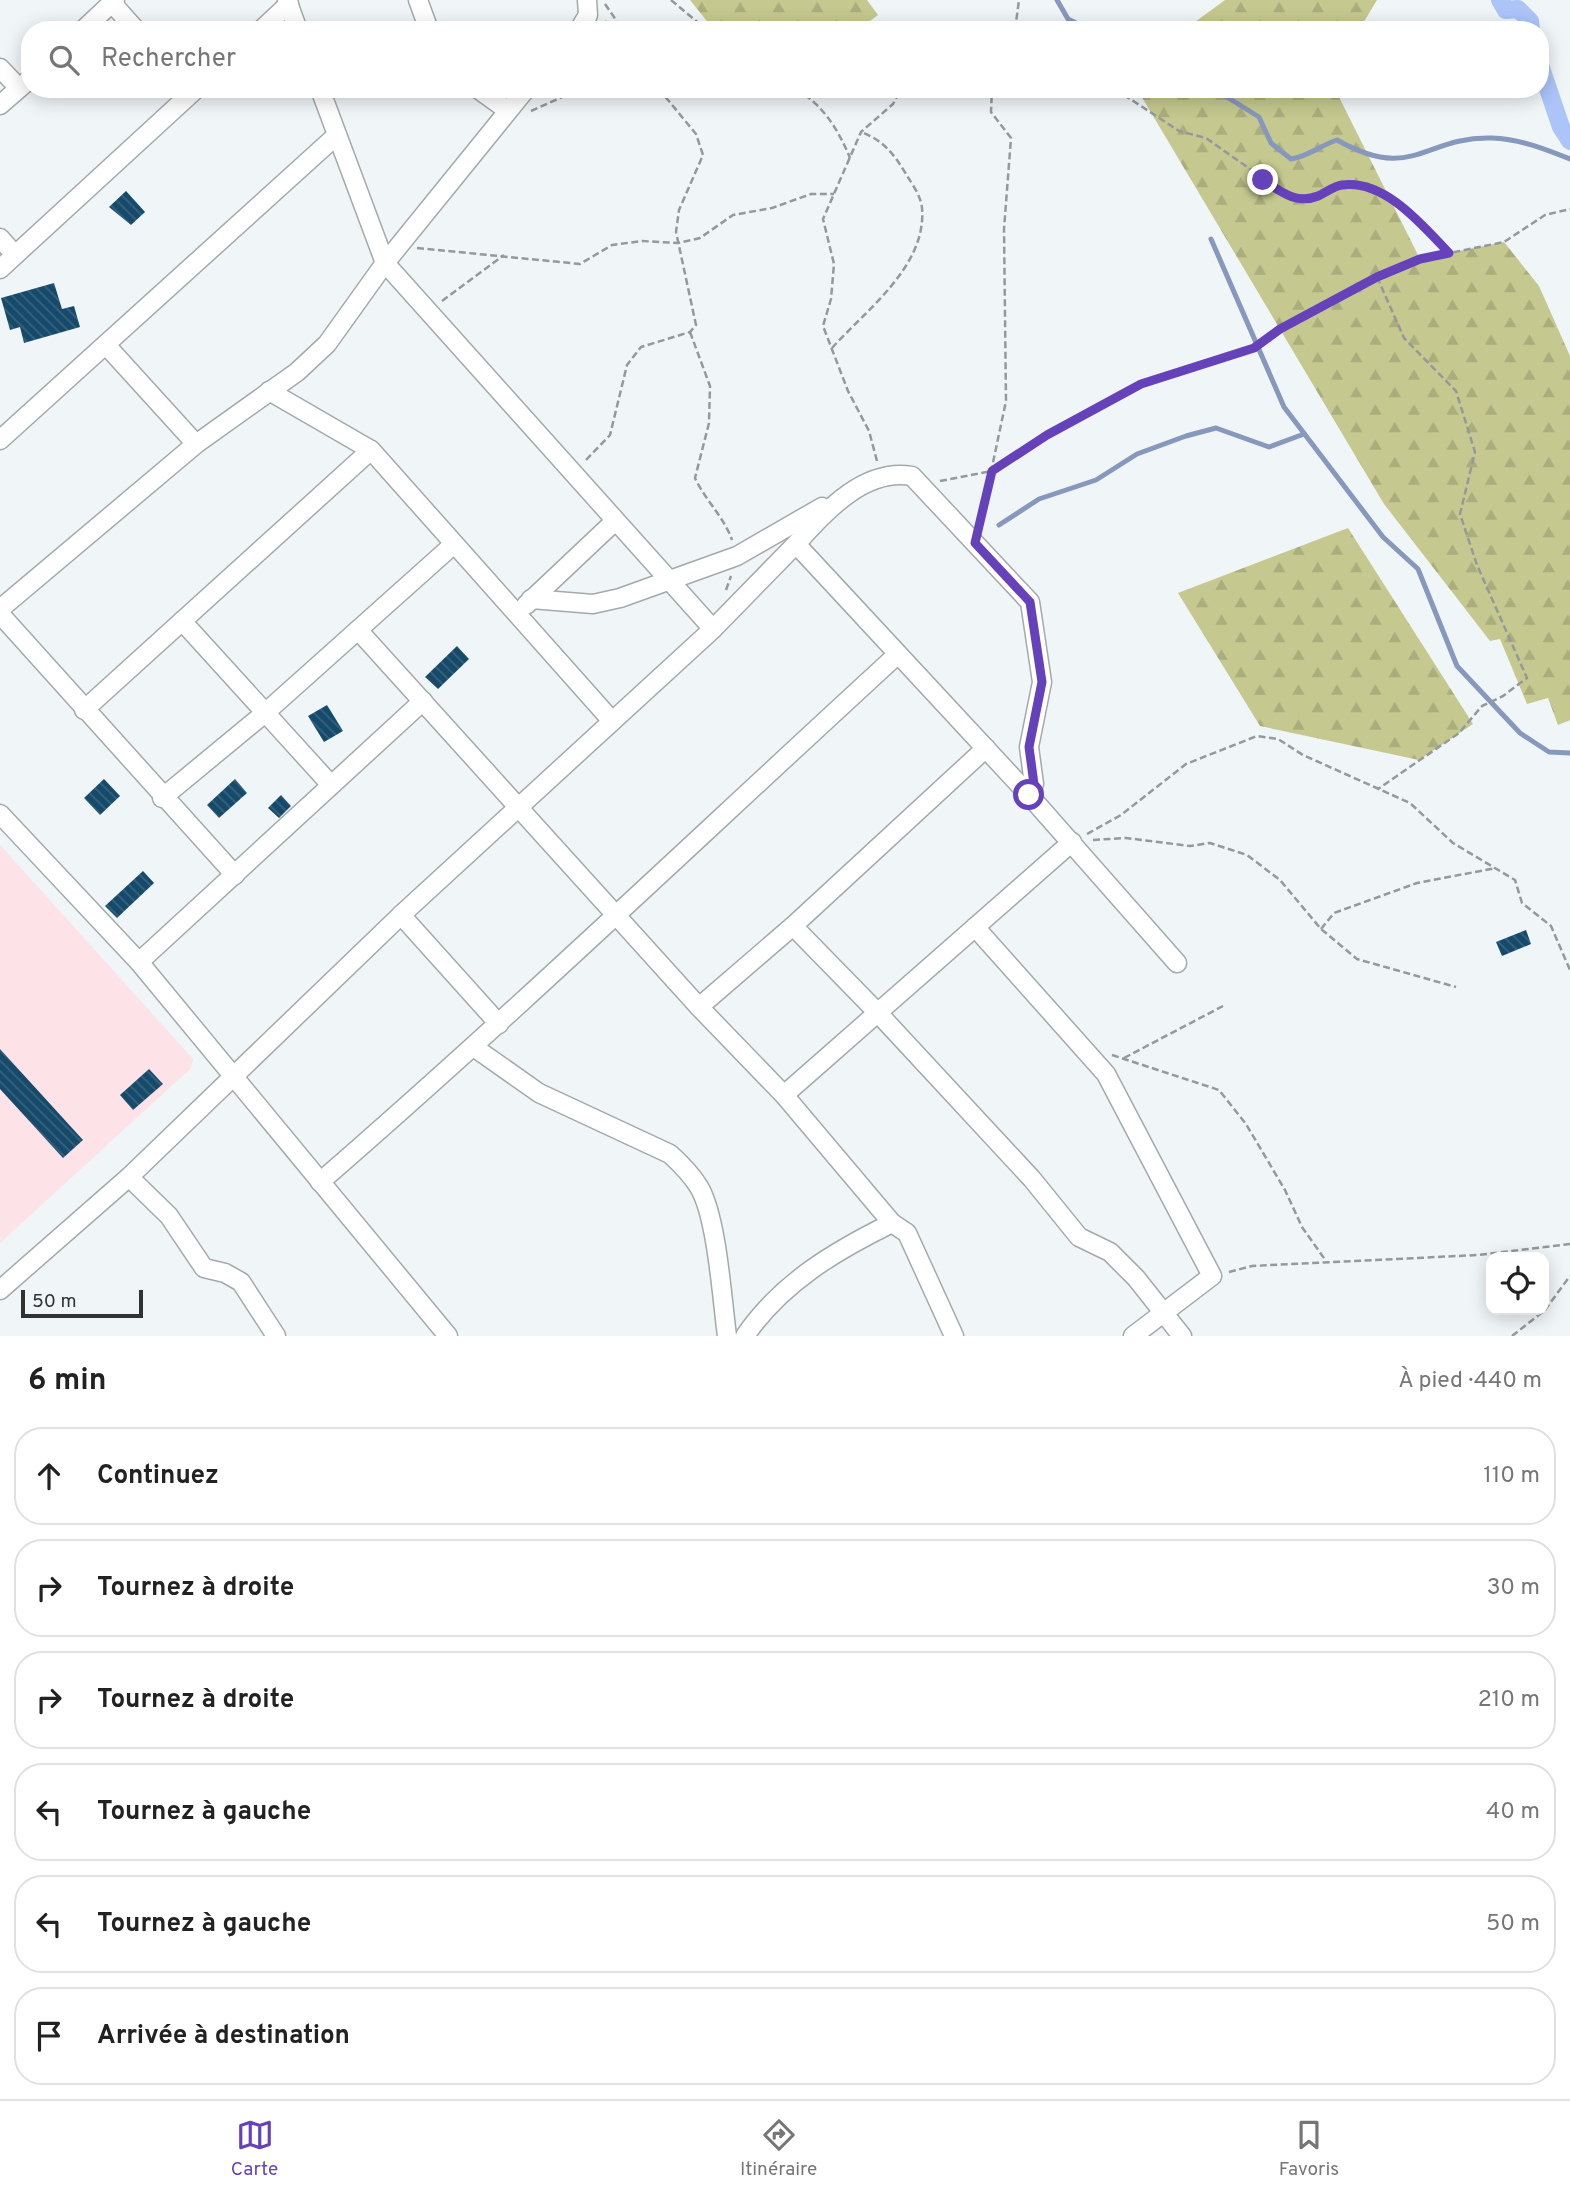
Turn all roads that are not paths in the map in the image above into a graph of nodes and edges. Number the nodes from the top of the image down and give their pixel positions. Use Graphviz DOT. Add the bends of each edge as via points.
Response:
graph roads {
  1 [pos="418,0"];
  2 [pos="587,0"];
  3 [pos="114,2"];
  4 [pos="288,2"];
  5 [pos="93,21"];
  6 [pos="129,21"];
  7 [pos="270,21"];
  8 [pos="295,21"];
  9 [pos="426,21"];
  10 [pos="584,21"];
  11 [pos="0,68"];
  12 [pos="21,81"];
  13 [pos="21,86"];
  14 [pos="184,98"];
  15 [pos="323,98"];
  16 [pos="490,98"];
  17 [pos="518,98"];
  18 [pos="0,105"];
  19 [pos="507,110"];
  20 [pos="337,135"];
  21 [pos="0,238"];
  22 [pos="16,255"];
  23 [pos="385,263"];
  24 [pos="0,269"];
  25 [pos="106,345"];
  26 [pos="269,391"];
  27 [pos="2,433"];
  28 [pos="195,444"];
  29 [pos="371,450"];
  30 [pos="873,480"];
  31 [pos="615,521"];
  32 [pos="454,544"];
  33 [pos="796,544"];
  34 [pos="667,581"];
  35 [pos="531,599"];
  36 [pos="0,611"];
  37 [pos="517,615"];
  38 [pos="182,621"];
  39 [pos="713,629"];
  40 [pos="358,630"];
  41 [pos="898,654"];
  42 [pos="423,701"];
  43 [pos="84,710"];
  44 [pos="265,713"];
  45 [pos="612,721"];
  46 [pos="986,748"];
  47 [pos="331,785"];
  48 [pos="1029,795"];
  49 [pos="162,798"];
  50 [pos="520,806"];
  51 [pos="0,814"];
  52 [pos="1072,842"];
  53 [pos="235,875"];
  54 [pos="616,913"];
  55 [pos="401,915"];
  56 [pos="793,926"];
  57 [pos="975,927"];
  58 [pos="139,962"];
  59 [pos="1177,963"];
  60 [pos="699,1007"];
  61 [pos="878,1013"];
  62 [pos="499,1024"];
  63 [pos="475,1048"];
  64 [pos="236,1076"];
  65 [pos="783,1096"];
  66 [pos="129,1177"];
  67 [pos="320,1182"];
  68 [pos="892,1223"];
  69 [pos="0,1290"];
  70 [pos="1161,1313"];
  71 [pos="276,1336"];
  72 [pos="448,1336"];
  73 [pos="727,1336"];
  74 [pos="745,1336"];
  75 [pos="953,1336"];
  76 [pos="1133,1336"];
  77 [pos="1182,1336"];
  1 -- 9 [label="street"];
  2 -- 10 [label="street"];
  3 -- 5 [label="street"];
  3 -- 6 [label="street"];
  4 -- 7 [label="street"];
  4 -- 8 [label="street"];
  11 -- 12 [label="street"];
  13 -- 18 [label="street"];
  14 -- 22 [label="street"];
  15 -- 20 [label="street"];
  16 -- 19 [label="street"];
  17 -- 19 [label="street"];
  19 -- 23 [label="street"];
  20 -- 23 [label="street"];
  20 -- 25 [label="street"];
  21 -- 22 [label="street"];
  22 -- 24 [label="street"];
  23 -- 26 [label="street" via="327,344"];
  23 -- 31 [label="street"];
  25 -- 27 [label="street"];
  25 -- 28 [label="street"];
  26 -- 28 [label="street"];
  26 -- 29 [label="street"];
  28 -- 36 [label="street"];
  29 -- 32 [label="street"];
  29 -- 38 [label="street"];
  30 -- 33 [label="street" via="835,504"];
  30 -- 34 [label="street" via="853,486 737,556"];
  30 -- 48 [label="street" via="912,477 1030,602 1042,682 1029,747 1034,784"];
  31 -- 34 [label="street"];
  31 -- 35 [label="street"];
  32 -- 37 [label="street"];
  32 -- 40 [label="street"];
  33 -- 39 [label="street"];
  33 -- 41 [label="street"];
  34 -- 35 [label="street" via="593,604"];
  34 -- 39 [label="street"];
  35 -- 37 [label="street"];
  36 -- 43 [label="street"];
  37 -- 45 [label="street"];
  38 -- 43 [label="street"];
  38 -- 44 [label="street"];
  39 -- 45 [label="street"];
  40 -- 42 [label="street"];
  40 -- 44 [label="street"];
  41 -- 46 [label="street"];
  41 -- 54 [label="street"];
  42 -- 47 [label="street"];
  42 -- 50 [label="street"];
  43 -- 49 [label="street"];
  44 -- 47 [label="street"];
  44 -- 49 [label="street"];
  45 -- 50 [label="street"];
  46 -- 48 [label="street"];
  46 -- 56 [label="street"];
  47 -- 53 [label="street"];
  48 -- 52 [label="street"];
  49 -- 53 [label="street"];
  50 -- 54 [label="street"];
  50 -- 55 [label="street"];
  51 -- 58 [label="street"];
  52 -- 57 [label="street"];
  52 -- 59 [label="street"];
  53 -- 58 [label="street"];
  54 -- 60 [label="street"];
  54 -- 62 [label="street"];
  55 -- 62 [label="street"];
  55 -- 64 [label="street"];
  56 -- 60 [label="street"];
  56 -- 61 [label="street"];
  57 -- 61 [label="street"];
  57 -- 70 [label="street" via="1105,1074 1212,1276"];
  58 -- 64 [label="street"];
  60 -- 65 [label="street"];
  61 -- 65 [label="street"];
  61 -- 70 [label="street" via="1032,1179 1079,1237 1110,1252"];
  62 -- 63 [label="street"];
  63 -- 67 [label="street"];
  63 -- 73 [label="street" via="539,1093 670,1154 687,1170 700,1188 710,1216"];
  64 -- 66 [label="street"];
  64 -- 67 [label="street"];
  65 -- 68 [label="street"];
  66 -- 69 [label="street"];
  66 -- 71 [label="street" via="169,1216 204,1268 242,1282"];
  67 -- 72 [label="street"];
  68 -- 74 [label="street" via="847,1246 778,1294"];
  68 -- 75 [label="street" via="907,1234"];
  70 -- 76 [label="street"];
  70 -- 77 [label="street"];
}
